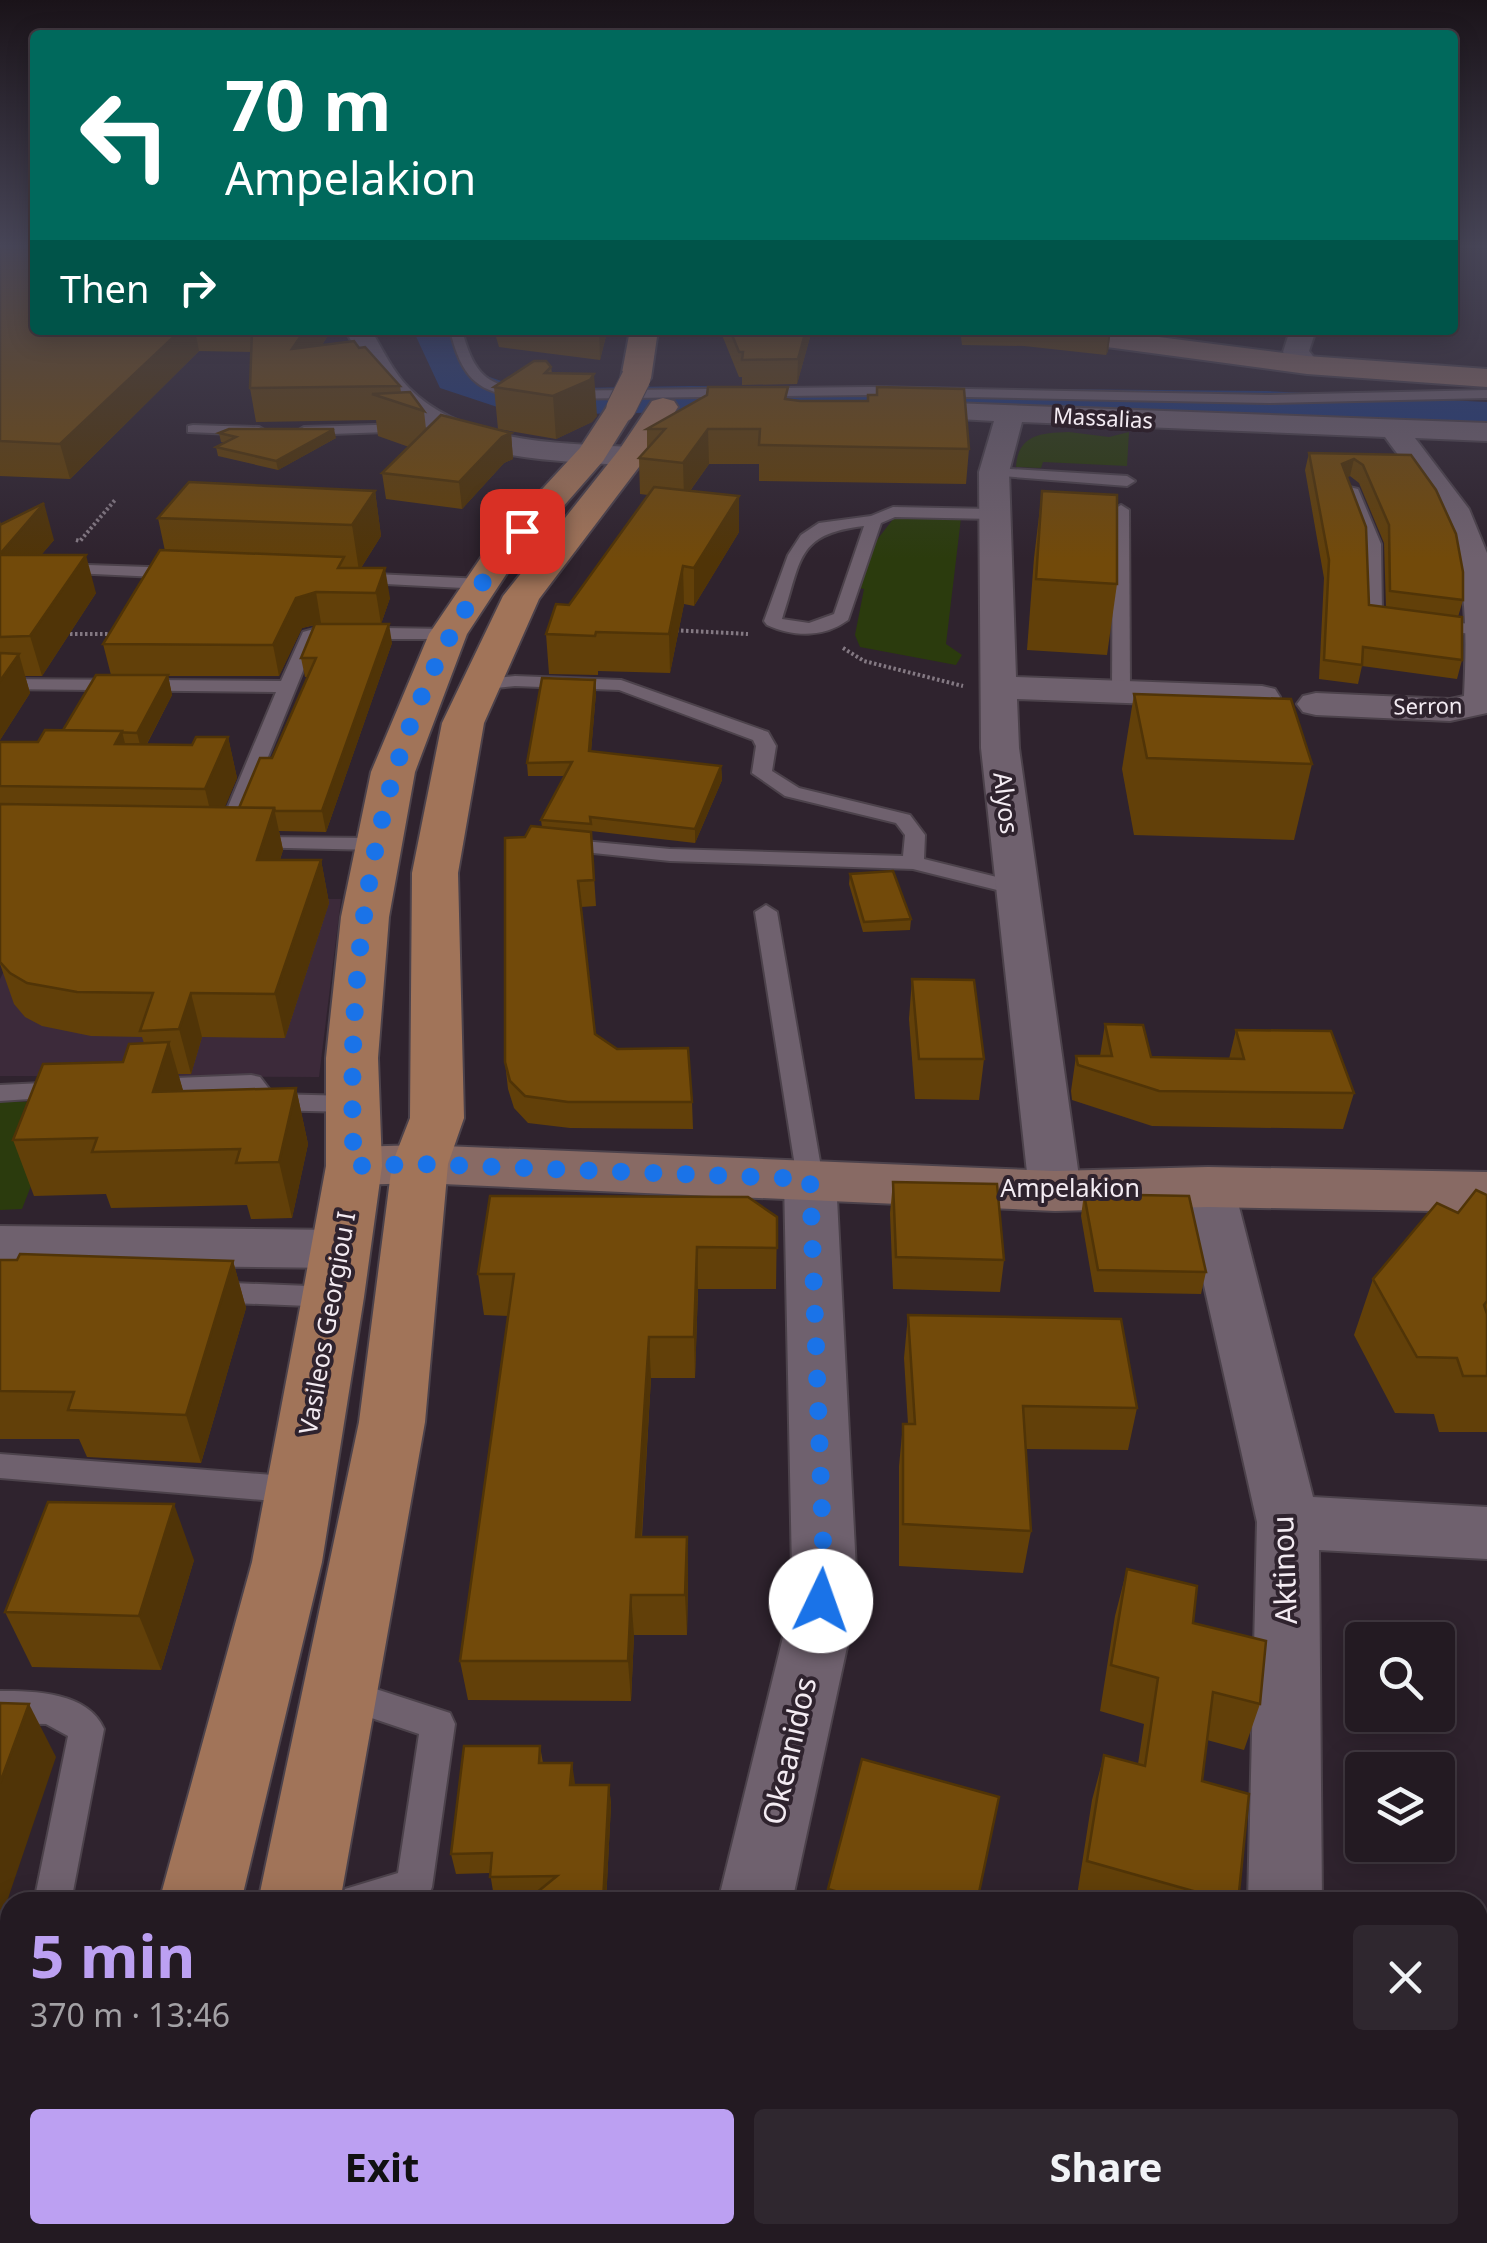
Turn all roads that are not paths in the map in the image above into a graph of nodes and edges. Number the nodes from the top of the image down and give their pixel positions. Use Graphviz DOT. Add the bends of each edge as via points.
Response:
graph roads {
  1 [pos="368,349"];
  2 [pos="461,349"];
  3 [pos="643,349"];
  4 [pos="1302,349"];
  5 [pos="1487,368"];
  6 [pos="1487,378"];
  7 [pos="667,391"];
  8 [pos="1487,394"];
  9 [pos="1008,414"];
  10 [pos="444,425"];
  11 [pos="193,429"];
  12 [pos="1394,429"];
  13 [pos="272,431"];
  14 [pos="289,431"];
  15 [pos="1487,432"];
  16 [pos="612,455"];
  17 [pos="994,472"];
  18 [pos="1127,480"];
  19 [pos="1348,484"];
  20 [pos="1120,510"];
  21 [pos="993,514"];
  22 [pos="874,520"];
  23 [pos="1481,555"];
  24 [pos="48,569"];
  25 [pos="206,574"];
  26 [pos="326,578"];
  27 [pos="483,584"];
  28 [pos="1484,630"];
  29 [pos="448,634"];
  30 [pos="0,684"];
  31 [pos="478,685"];
  32 [pos="288,687"];
  33 [pos="999,687"];
  34 [pos="1121,690"];
  35 [pos="1262,697"];
  36 [pos="1316,704"];
  37 [pos="532,843"];
  38 [pos="377,844"];
  39 [pos="913,863"];
  40 [pos="1017,889"];
  41 [pos="766,912"];
  42 [pos="0,1092"];
  43 [pos="351,1104"];
  44 [pos="420,1164"];
  45 [pos="354,1166"];
  46 [pos="810,1179"];
  47 [pos="1208,1187"];
  48 [pos="1056,1191"];
  49 [pos="1487,1192"];
  50 [pos="0,1245"];
  51 [pos="336,1273"];
  52 [pos="190,1292"];
  53 [pos="0,1466"];
  54 [pos="298,1490"];
  55 [pos="1288,1522"];
  56 [pos="1487,1533"];
  57 [pos="340,1692"];
  58 [pos="0,1707"];
  59 [pos="55,1892"];
  60 [pos="203,1892"];
  61 [pos="301,1892"];
  62 [pos="395,1892"];
  63 [pos="757,1892"];
  64 [pos="1285,1892"];
  1 -- 10 [label="street" via="404,399"];
  2 -- 8 [label="lane" via="473,376 551,395"];
  3 -- 16 [label="main road, Vasileos Georgiou I, bridge"];
  4 -- 5 [label="main road"];
  4 -- 6 [label="main road"];
  7 -- 9 [label="street, Massalias"];
  7 -- 16 [label="main road, Vasileos Georgiou I"];
  9 -- 12 [label="street, Massalias"];
  9 -- 17 [label="street, Alyos"];
  10 -- 14 [label="lane"];
  10 -- 16 [label="street" via="503,443"];
  11 -- 13 [label="lane"];
  12 -- 15 [label="street, Massalias"];
  12 -- 23 [label="street, Serron"];
  16 -- 27 [label="main road, Vasileos Georgiou I" via="499,558"];
  16 -- 31 [label="main road, Vasileos Georgiou I" via="522,596"];
  17 -- 18 [label="lane"];
  17 -- 21 [label="street, Alyos"];
  19 -- 28 [label="lane" via="1373,544 1373,617"];
  20 -- 34 [label="lane"];
  21 -- 22 [label="lane" via="893,512"];
  21 -- 33 [label="street, Alyos"];
  22 -- 22 [label="lane" via="842,616 824,627 773,621 806,538 825,526"];
  23 -- 28 [label="street, Serron"];
  24 -- 25 [label="lane"];
  26 -- 27 [label="lane"];
  27 -- 29 [label="main road, Vasileos Georgiou I"];
  28 -- 36 [label="street, Serron" via="1482,700 1470,707"];
  29 -- 32 [label="lane" via="309,636"];
  29 -- 38 [label="main road, Vasileos Georgiou I" via="393,772"];
  30 -- 32 [label="lane"];
  31 -- 39 [label="lane" via="621,685 744,726 761,736 762,773 779,787 902,819 915,835"];
  31 -- 44 [label="main road, Vasileos Georgiou I" via="463,723 436,873 437,1118"];
  32 -- 38 [label="lane" via="214,842"];
  33 -- 34 [label="street"];
  33 -- 40 [label="street, Alyos"];
  34 -- 35 [label="street"];
  37 -- 39 [label="lane"];
  38 -- 43 [label="main road, Vasileos Georgiou I"];
  39 -- 40 [label="lane"];
  40 -- 48 [label="street, Alyos"];
  41 -- 46 [label="lane"];
  42 -- 43 [label="lane" via="251,1084 266,1102"];
  43 -- 45 [label="main road, Vasileos Georgiou I"];
  44 -- 45 [label="main road, Ampelakion"];
  44 -- 46 [label="main road, Ampelakion"];
  44 -- 57 [label="main road, Vasileos Georgiou I" via="392,1422"];
  45 -- 51 [label="main road, Vasileos Georgiou I"];
  46 -- 48 [label="main road, Ampelakion"];
  46 -- 63 [label="street, Okeanidos" via="824,1570 818,1633"];
  47 -- 48 [label="main road, Ampelakion"];
  47 -- 49 [label="main road, Ampelakion"];
  47 -- 55 [label="street, Aktinou"];
  50 -- 51 [label="street"];
  51 -- 52 [label="lane"];
  51 -- 54 [label="main road, Vasileos Georgiou I"];
  53 -- 54 [label="lane"];
  54 -- 60 [label="main road, Vasileos Georgiou I" via="287,1562"];
  55 -- 56 [label="street"];
  55 -- 64 [label="street, Aktinou"];
  57 -- 61 [label="main road, Vasileos Georgiou I"];
  57 -- 62 [label="lane" via="438,1724 414,1887"];
  58 -- 59 [label="lane" via="39,1706 68,1714 87,1730"];
}
